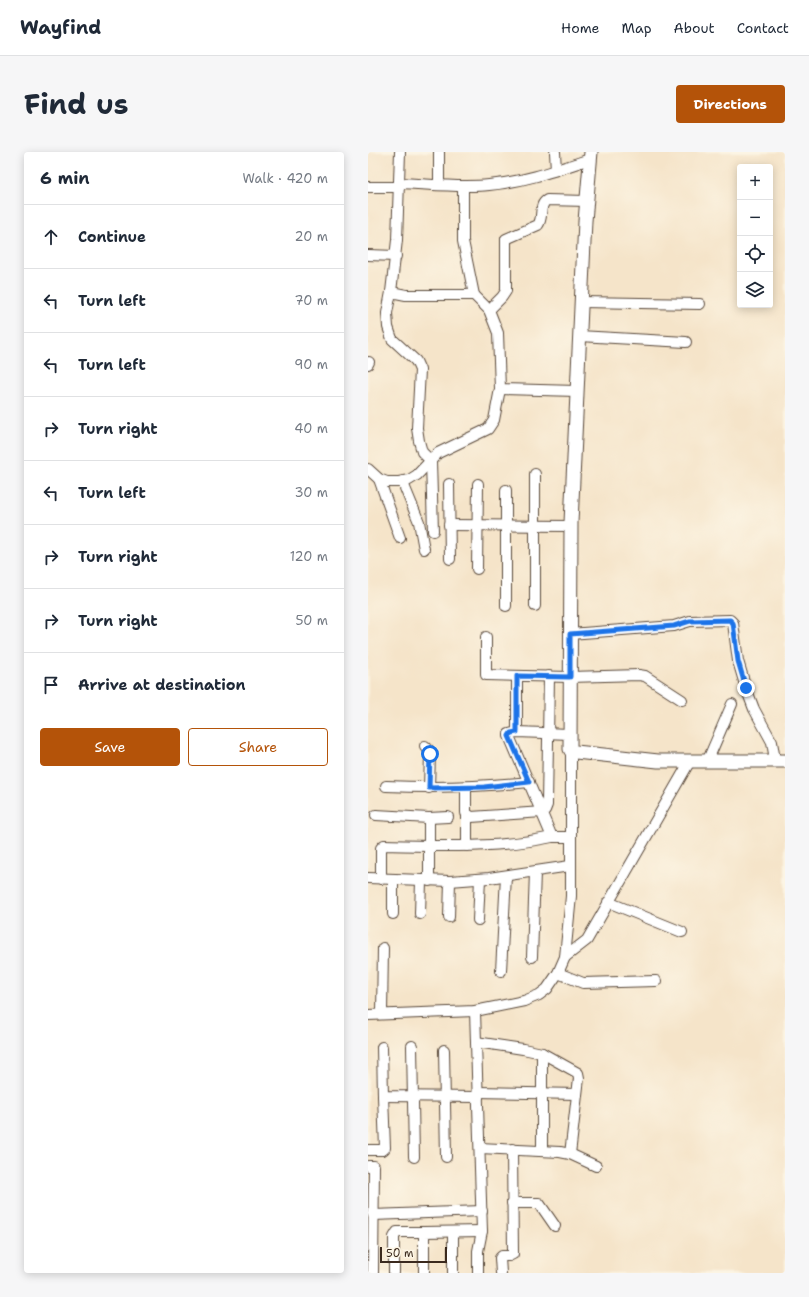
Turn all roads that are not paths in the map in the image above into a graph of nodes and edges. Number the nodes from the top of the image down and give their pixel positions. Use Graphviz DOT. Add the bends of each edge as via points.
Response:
graph roads {
  1 [pos="400,152"];
  2 [pos="439,152"];
  3 [pos="555,152"];
  4 [pos="591,156"];
  5 [pos="556,170"];
  6 [pos="439,184"];
  7 [pos="399,185"];
  8 [pos="463,186"];
  9 [pos="368,187"];
  10 [pos="587,201"];
  11 [pos="368,255"];
  12 [pos="396,256"];
  13 [pos="391,292"];
  14 [pos="474,295"];
  15 [pos="581,302"];
  16 [pos="700,304"];
  17 [pos="489,310"];
  18 [pos="579,336"];
  19 [pos="686,342"];
  20 [pos="500,389"];
  21 [pos="577,391"];
  22 [pos="431,461"];
  23 [pos="368,469"];
  24 [pos="535,474"];
  25 [pos="379,479"];
  26 [pos="404,481"];
  27 [pos="449,484"];
  28 [pos="478,484"];
  29 [pos="506,490"];
  30 [pos="449,525"];
  31 [pos="478,525"];
  32 [pos="506,525"];
  33 [pos="535,526"];
  34 [pos="572,526"];
  35 [pos="433,531"];
  36 [pos="400,538"];
  37 [pos="424,549"];
  38 [pos="450,560"];
  39 [pos="477,570"];
  40 [pos="506,606"];
  41 [pos="535,606"];
  42 [pos="570,634"];
  43 [pos="486,637"];
  44 [pos="517,676"];
  45 [pos="549,676"];
  46 [pos="570,677"];
  47 [pos="682,700"];
  48 [pos="732,704"];
  49 [pos="517,732"];
  50 [pos="549,733"];
  51 [pos="570,734"];
  52 [pos="425,746"];
  53 [pos="571,751"];
  54 [pos="780,761"];
  55 [pos="690,762"];
  56 [pos="707,762"];
  57 [pos="529,782"];
  58 [pos="386,786"];
  59 [pos="466,787"];
  60 [pos="429,788"];
  61 [pos="542,812"];
  62 [pos="376,815"];
  63 [pos="467,815"];
  64 [pos="448,817"];
  65 [pos="429,818"];
  66 [pos="552,837"];
  67 [pos="570,837"];
  68 [pos="429,845"];
  69 [pos="467,846"];
  70 [pos="570,866"];
  71 [pos="535,872"];
  72 [pos="506,876"];
  73 [pos="368,878"];
  74 [pos="381,879"];
  75 [pos="393,879"];
  76 [pos="480,879"];
  77 [pos="425,881"];
  78 [pos="450,881"];
  79 [pos="608,902"];
  80 [pos="393,914"];
  81 [pos="420,914"];
  82 [pos="449,917"];
  83 [pos="478,920"];
  84 [pos="682,932"];
  85 [pos="383,948"];
  86 [pos="565,956"];
  87 [pos="532,957"];
  88 [pos="501,971"];
  89 [pos="558,973"];
  90 [pos="656,981"];
  91 [pos="475,1011"];
  92 [pos="382,1014"];
  93 [pos="368,1015"];
  94 [pos="476,1042"];
  95 [pos="412,1046"];
  96 [pos="382,1047"];
  97 [pos="444,1050"];
  98 [pos="542,1053"];
  99 [pos="542,1093"];
  100 [pos="478,1094"];
  101 [pos="577,1094"];
  102 [pos="382,1096"];
  103 [pos="413,1097"];
  104 [pos="445,1097"];
  105 [pos="480,1148"];
  106 [pos="512,1149"];
  107 [pos="368,1150"];
  108 [pos="542,1150"];
  109 [pos="570,1154"];
  110 [pos="414,1157"];
  111 [pos="446,1157"];
  112 [pos="368,1166"];
  113 [pos="596,1166"];
  114 [pos="371,1197"];
  115 [pos="512,1203"];
  116 [pos="482,1211"];
  117 [pos="374,1215"];
  118 [pos="555,1226"];
  119 [pos="482,1231"];
  120 [pos="424,1232"];
  121 [pos="453,1232"];
  122 [pos="370,1245"];
  123 [pos="373,1273"];
  124 [pos="394,1273"];
  125 [pos="424,1273"];
  126 [pos="453,1273"];
  127 [pos="478,1273"];
  128 [pos="501,1273"];
  1 -- 7 [label="street"];
  2 -- 6 [label="street"];
  3 -- 5 [label="street"];
  4 -- 5 [label="street"];
  4 -- 10 [label="street"];
  5 -- 8 [label="street" via="535,177 489,185"];
  6 -- 7 [label="street"];
  6 -- 8 [label="street"];
  7 -- 9 [label="street"];
  7 -- 12 [label="street"];
  8 -- 14 [label="street" via="463,241"];
  10 -- 15 [label="street"];
  10 -- 17 [label="street" via="547,200 543,202 538,225 506,239 506,291"];
  11 -- 12 [label="street"];
  12 -- 13 [label="street"];
  13 -- 14 [label="street" via="406,295"];
  13 -- 22 [label="street" via="387,313 388,327 392,338 416,361 420,370 417,428 422,452"];
  14 -- 17 [label="street"];
  15 -- 16 [label="street"];
  15 -- 18 [label="street"];
  17 -- 20 [label="street" via="498,333"];
  18 -- 19 [label="street"];
  18 -- 21 [label="street"];
  20 -- 21 [label="street"];
  20 -- 22 [label="street" via="494,420 488,429 438,453"];
  21 -- 34 [label="street"];
  22 -- 26 [label="street" via="417,475"];
  22 -- 35 [label="street"];
  23 -- 25 [label="street"];
  24 -- 33 [label="street"];
  25 -- 26 [label="street" via="387,482"];
  25 -- 36 [label="street"];
  26 -- 37 [label="street" via="419,522"];
  27 -- 30 [label="street"];
  28 -- 31 [label="street"];
  29 -- 32 [label="street"];
  30 -- 31 [label="street"];
  30 -- 38 [label="street"];
  31 -- 32 [label="street"];
  31 -- 39 [label="street"];
  32 -- 33 [label="street"];
  32 -- 40 [label="street"];
  33 -- 34 [label="street"];
  33 -- 41 [label="street"];
  34 -- 42 [label="street"];
  42 -- 46 [label="street"];
  42 -- 54 [label="street" via="674,626 690,621 730,620 733,623 738,661 746,688"];
  43 -- 44 [label="street" via="486,675"];
  44 -- 45 [label="street"];
  44 -- 49 [label="street"];
  45 -- 46 [label="street"];
  45 -- 50 [label="street"];
  46 -- 47 [label="street" via="645,676"];
  46 -- 51 [label="street"];
  48 -- 56 [label="street"];
  49 -- 50 [label="street"];
  49 -- 57 [label="street" via="509,736"];
  50 -- 51 [label="street"];
  50 -- 61 [label="street" via="547,806"];
  51 -- 53 [label="street"];
  52 -- 60 [label="street" via="430,754"];
  53 -- 55 [label="street"];
  53 -- 67 [label="street"];
  54 -- 56 [label="street"];
  55 -- 56 [label="street"];
  55 -- 79 [label="street"];
  57 -- 59 [label="street"];
  57 -- 61 [label="street"];
  58 -- 60 [label="street"];
  59 -- 60 [label="street"];
  59 -- 63 [label="street"];
  61 -- 63 [label="street" via="471,817"];
  61 -- 66 [label="street"];
  62 -- 65 [label="street"];
  63 -- 69 [label="street"];
  64 -- 65 [label="street"];
  65 -- 68 [label="street"];
  66 -- 67 [label="street"];
  66 -- 69 [label="street" via="530,842"];
  67 -- 70 [label="street"];
  68 -- 69 [label="street"];
  68 -- 74 [label="street" via="382,846"];
  68 -- 77 [label="street"];
  70 -- 71 [label="street"];
  70 -- 86 [label="street" via="571,896"];
  71 -- 72 [label="street"];
  71 -- 87 [label="street"];
  72 -- 76 [label="street"];
  72 -- 88 [label="street"];
  73 -- 74 [label="street"];
  74 -- 75 [label="street"];
  75 -- 77 [label="street"];
  75 -- 80 [label="street"];
  76 -- 78 [label="street"];
  76 -- 83 [label="street"];
  77 -- 78 [label="street"];
  77 -- 81 [label="street"];
  78 -- 82 [label="street"];
  79 -- 84 [label="street"];
  79 -- 86 [label="street" via="587,940"];
  85 -- 92 [label="street"];
  86 -- 89 [label="street"];
  89 -- 90 [label="street" via="582,983"];
  89 -- 91 [label="street" via="547,989 539,995 524,1001"];
  91 -- 92 [label="street"];
  91 -- 94 [label="street"];
  92 -- 93 [label="street"];
  94 -- 98 [label="street"];
  94 -- 100 [label="street"];
  95 -- 103 [label="street"];
  96 -- 102 [label="street"];
  97 -- 104 [label="street"];
  98 -- 99 [label="street"];
  98 -- 101 [label="street" via="578,1073"];
  99 -- 100 [label="street"];
  99 -- 101 [label="street"];
  99 -- 108 [label="street"];
  100 -- 104 [label="street"];
  100 -- 105 [label="street"];
  101 -- 109 [label="street"];
  102 -- 103 [label="street"];
  102 -- 107 [label="street" via="384,1148"];
  103 -- 104 [label="street"];
  103 -- 110 [label="street"];
  104 -- 111 [label="street"];
  105 -- 106 [label="street"];
  105 -- 116 [label="street"];
  106 -- 108 [label="street"];
  106 -- 115 [label="street"];
  108 -- 109 [label="street"];
  109 -- 113 [label="street"];
  112 -- 114 [label="street" via="374,1166"];
  114 -- 117 [label="street"];
  115 -- 118 [label="street" via="539,1203"];
  115 -- 128 [label="street" via="513,1254 500,1258"];
  116 -- 117 [label="street"];
  116 -- 119 [label="street"];
  117 -- 122 [label="street"];
  119 -- 121 [label="street"];
  119 -- 127 [label="street" via="478,1251"];
  120 -- 121 [label="street"];
  120 -- 124 [label="street" via="397,1232 394,1237"];
  120 -- 125 [label="street"];
  121 -- 126 [label="street"];
  122 -- 123 [label="street"];
}
